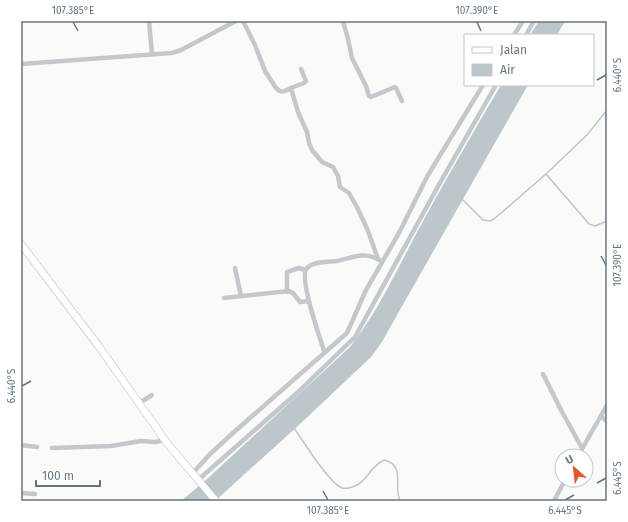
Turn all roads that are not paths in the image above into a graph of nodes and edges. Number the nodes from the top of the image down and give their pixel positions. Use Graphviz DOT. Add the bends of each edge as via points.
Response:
graph roads {
  1 [pos="149,21"];
  2 [pos="236,21"];
  3 [pos="242,21"];
  4 [pos="343,21"];
  5 [pos="523,21"];
  6 [pos="534,21"];
  7 [pos="515,34"];
  8 [pos="527,34"];
  9 [pos="152,54"];
  10 [pos="21,64"];
  11 [pos="302,69"];
  12 [pos="483,86"];
  13 [pos="495,86"];
  14 [pos="291,88"];
  15 [pos="402,101"];
  16 [pos="21,244"];
  17 [pos="380,261"];
  18 [pos="235,268"];
  19 [pos="305,270"];
  20 [pos="287,292"];
  21 [pos="241,296"];
  22 [pos="224,298"];
  23 [pos="309,301"];
  24 [pos="324,351"];
  25 [pos="543,374"];
  26 [pos="152,395"];
  27 [pos="138,404"];
  28 [pos="607,405"];
  29 [pos="601,416"];
  30 [pos="607,422"];
  31 [pos="165,440"];
  32 [pos="21,445"];
  33 [pos="37,448"];
  34 [pos="52,448"];
  35 [pos="582,448"];
  36 [pos="192,474"];
  37 [pos="199,481"];
  38 [pos="561,488"];
  39 [pos="21,493"];
  40 [pos="35,494"];
  41 [pos="216,501"];
  42 [pos="554,501"];
  1 -- 9 [label="street"];
  2 -- 9 [label="street" via="176,52"];
  3 -- 14 [label="street" via="265,71 276,88 281,92"];
  4 -- 15 [label="street" via="352,58 369,97 395,87"];
  5 -- 7 [label="street"];
  6 -- 8 [label="street"];
  9 -- 10 [label="street"];
  11 -- 14 [label="street" via="305,82"];
  12 -- 17 [label="street" via="428,175 399,233"];
  13 -- 37 [label="street" via="355,337"];
  14 -- 17 [label="street" via="312,150 322,162 333,167 340,187 349,193"];
  16 -- 27 [label="main road"];
  17 -- 19 [label="street" via="371,256 358,255 315,264"];
  17 -- 24 [label="street" via="347,333"];
  18 -- 21 [label="street"];
  19 -- 20 [label="street" via="299,268 287,272"];
  19 -- 23 [label="street"];
  20 -- 21 [label="street"];
  20 -- 23 [label="street" via="293,293 300,302"];
  21 -- 22 [label="street"];
  23 -- 24 [label="street"];
  24 -- 36 [label="street" via="210,454"];
  25 -- 35 [label="street"];
  26 -- 27 [label="street"];
  27 -- 31 [label="main road"];
  28 -- 29 [label="street"];
  29 -- 30 [label="street"];
  29 -- 35 [label="street"];
  31 -- 34 [label="street"];
  31 -- 36 [label="main road"];
  32 -- 33 [label="street"];
  36 -- 37 [label="main road"];
  37 -- 41 [label="main road"];
  38 -- 42 [label="street"];
  39 -- 40 [label="street"];
}
